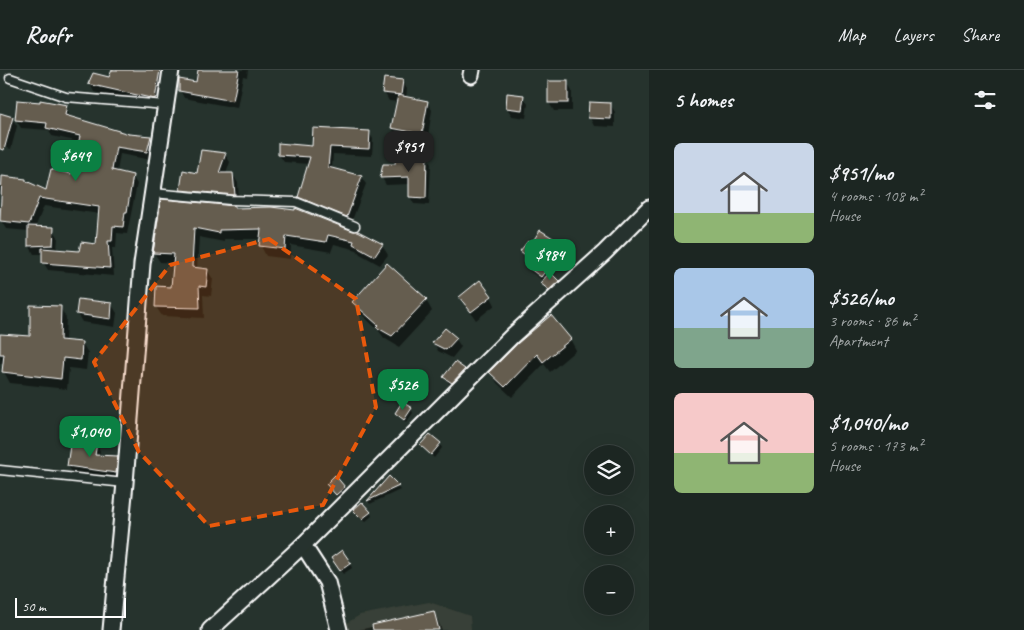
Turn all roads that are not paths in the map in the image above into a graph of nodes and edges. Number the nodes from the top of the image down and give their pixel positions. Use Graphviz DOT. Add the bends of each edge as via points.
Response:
graph roads {
  1 [pos="171,70"];
  2 [pos="10,78"];
  3 [pos="166,105"];
  4 [pos="153,193"];
  5 [pos="649,208"];
  6 [pos="355,226"];
  7 [pos="0,470"];
  8 [pos="125,483"];
  9 [pos="302,545"];
  10 [pos="111,630"];
  11 [pos="210,630"];
  12 [pos="339,630"];
  1 -- 3 [label="street"];
  2 -- 3 [label="lane" via="66,97"];
  3 -- 4 [label="street"];
  4 -- 6 [label="lane" via="296,202"];
  4 -- 8 [label="street" via="142,264"];
  5 -- 9 [label="street" via="512,336"];
  7 -- 8 [label="lane"];
  8 -- 10 [label="street"];
  9 -- 11 [label="street"];
  9 -- 12 [label="street" via="327,582"];
}
